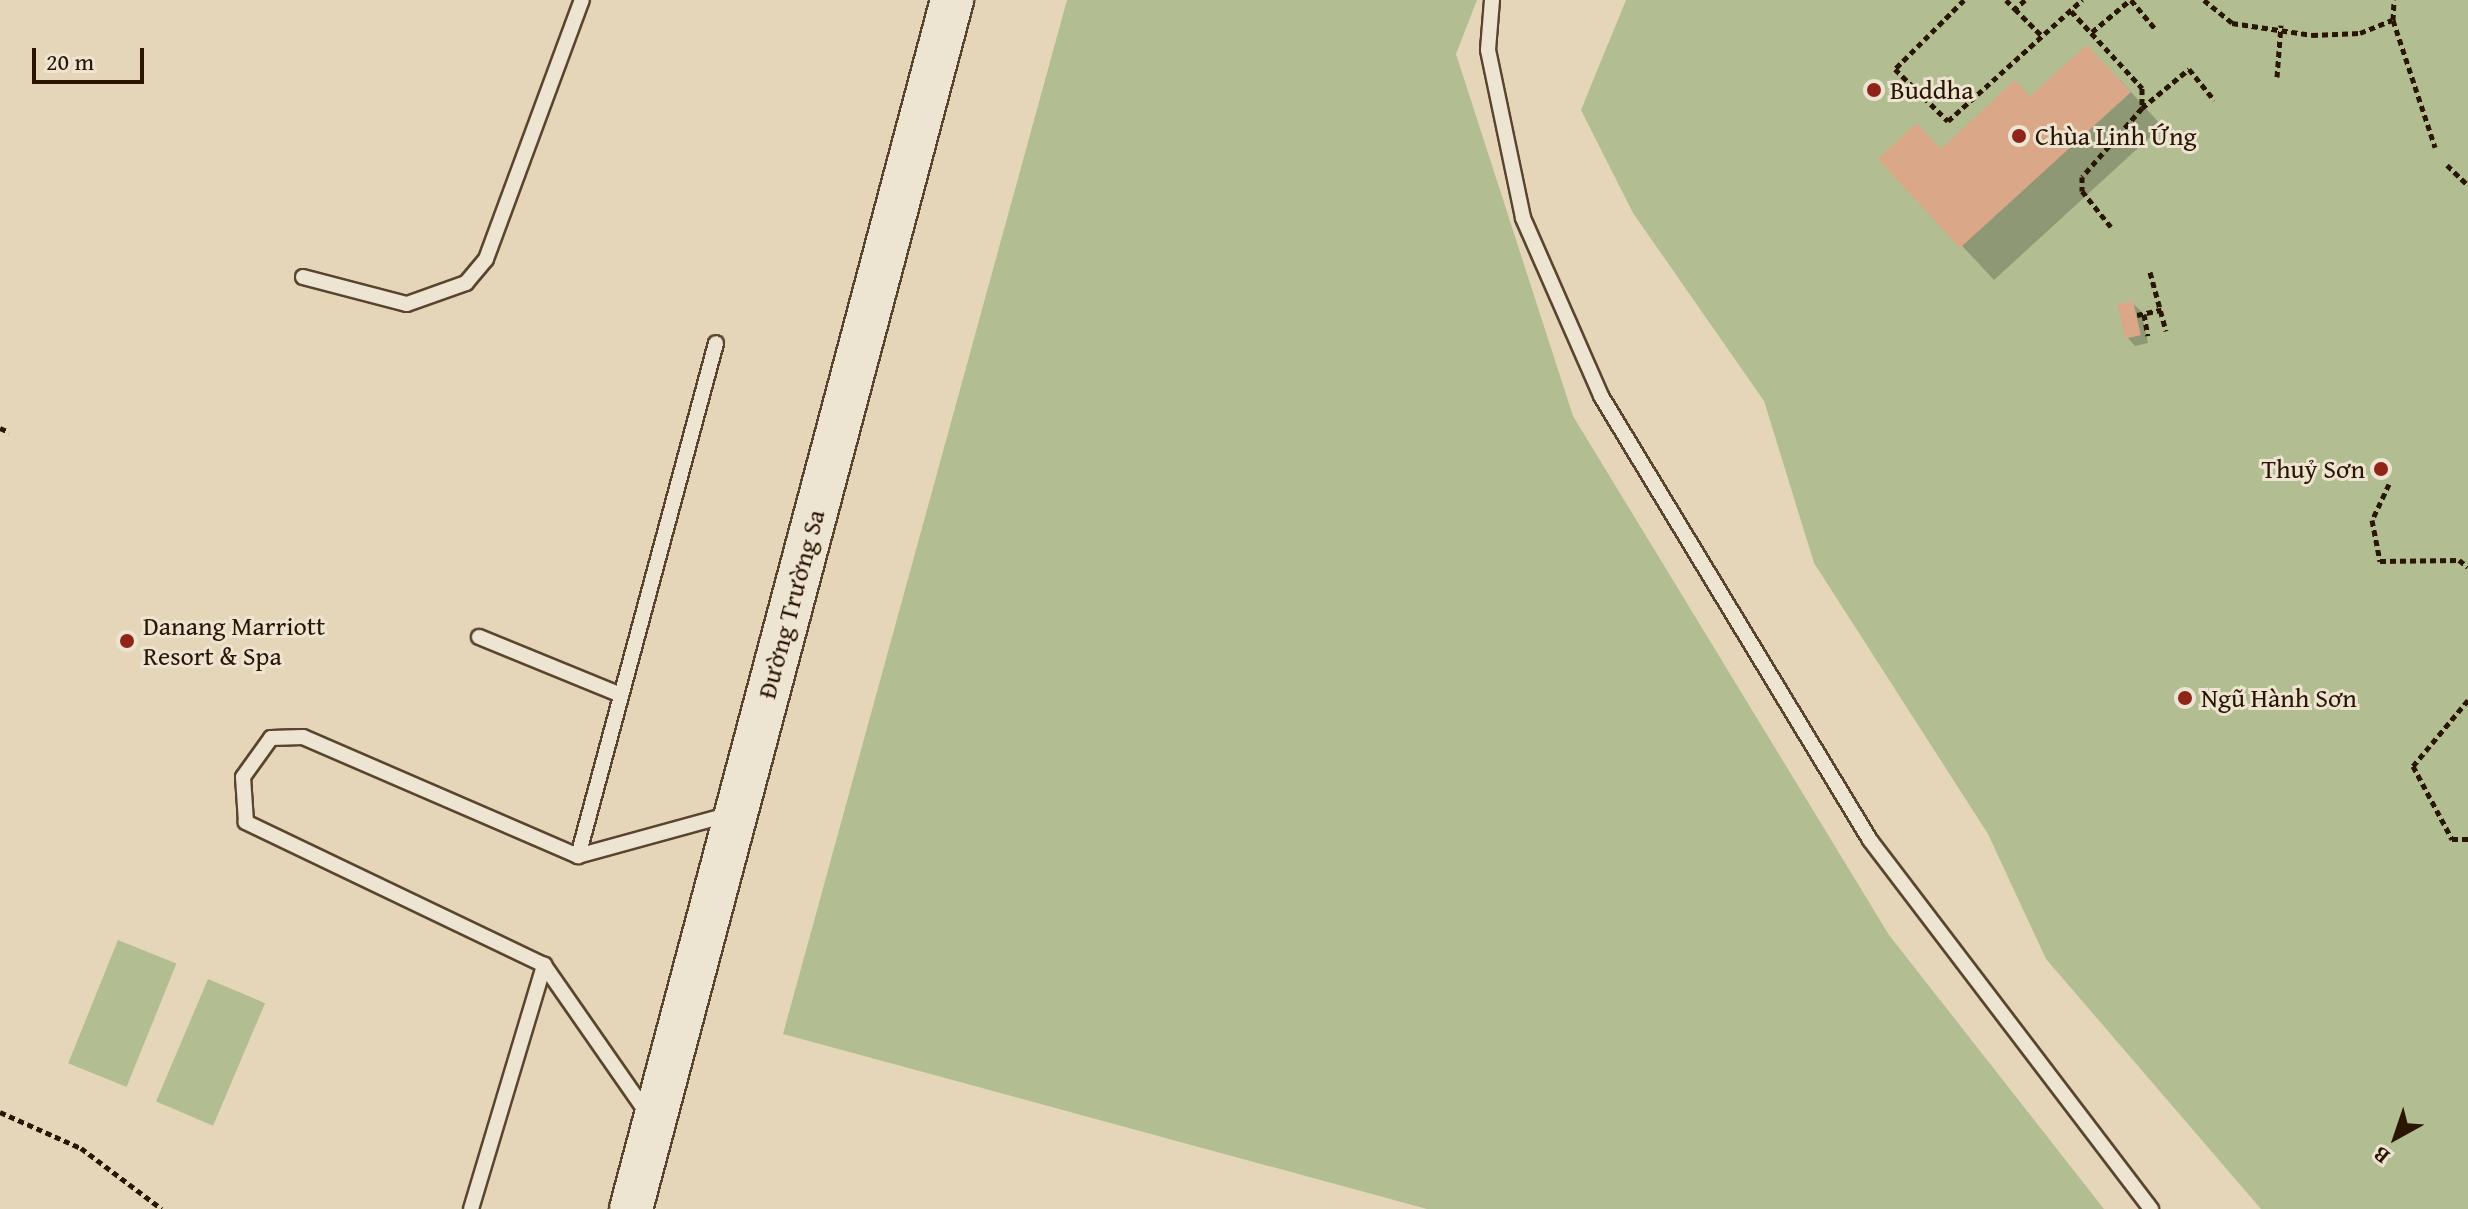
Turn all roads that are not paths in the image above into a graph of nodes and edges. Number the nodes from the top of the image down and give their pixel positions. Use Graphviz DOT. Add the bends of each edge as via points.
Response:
graph roads {
  1 [pos="582,0"];
  2 [pos="952,0"];
  3 [pos="1492,0"];
  4 [pos="303,277"];
  5 [pos="716,343"];
  6 [pos="479,637"];
  7 [pos="621,695"];
  8 [pos="736,812"];
  9 [pos="578,856"];
  10 [pos="544,965"];
  11 [pos="654,1123"];
  12 [pos="471,1209"];
  13 [pos="631,1209"];
  14 [pos="2151,1209"];
  1 -- 4 [label="lane" via="486,259 466,283 407,304"];
  2 -- 8 [label="main road, Đường Trường Sa"];
  3 -- 14 [label="lane" via="1488,50 1523,218 1601,396 1870,840"];
  5 -- 7 [label="lane"];
  6 -- 7 [label="lane"];
  7 -- 9 [label="lane"];
  8 -- 9 [label="lane"];
  8 -- 11 [label="main road, Đường Trường Sa"];
  9 -- 10 [label="lane" via="303,737 271,738 243,777 246,822"];
  10 -- 11 [label="lane"];
  10 -- 12 [label="lane"];
  11 -- 13 [label="main road, Đường Trường Sa"];
}
